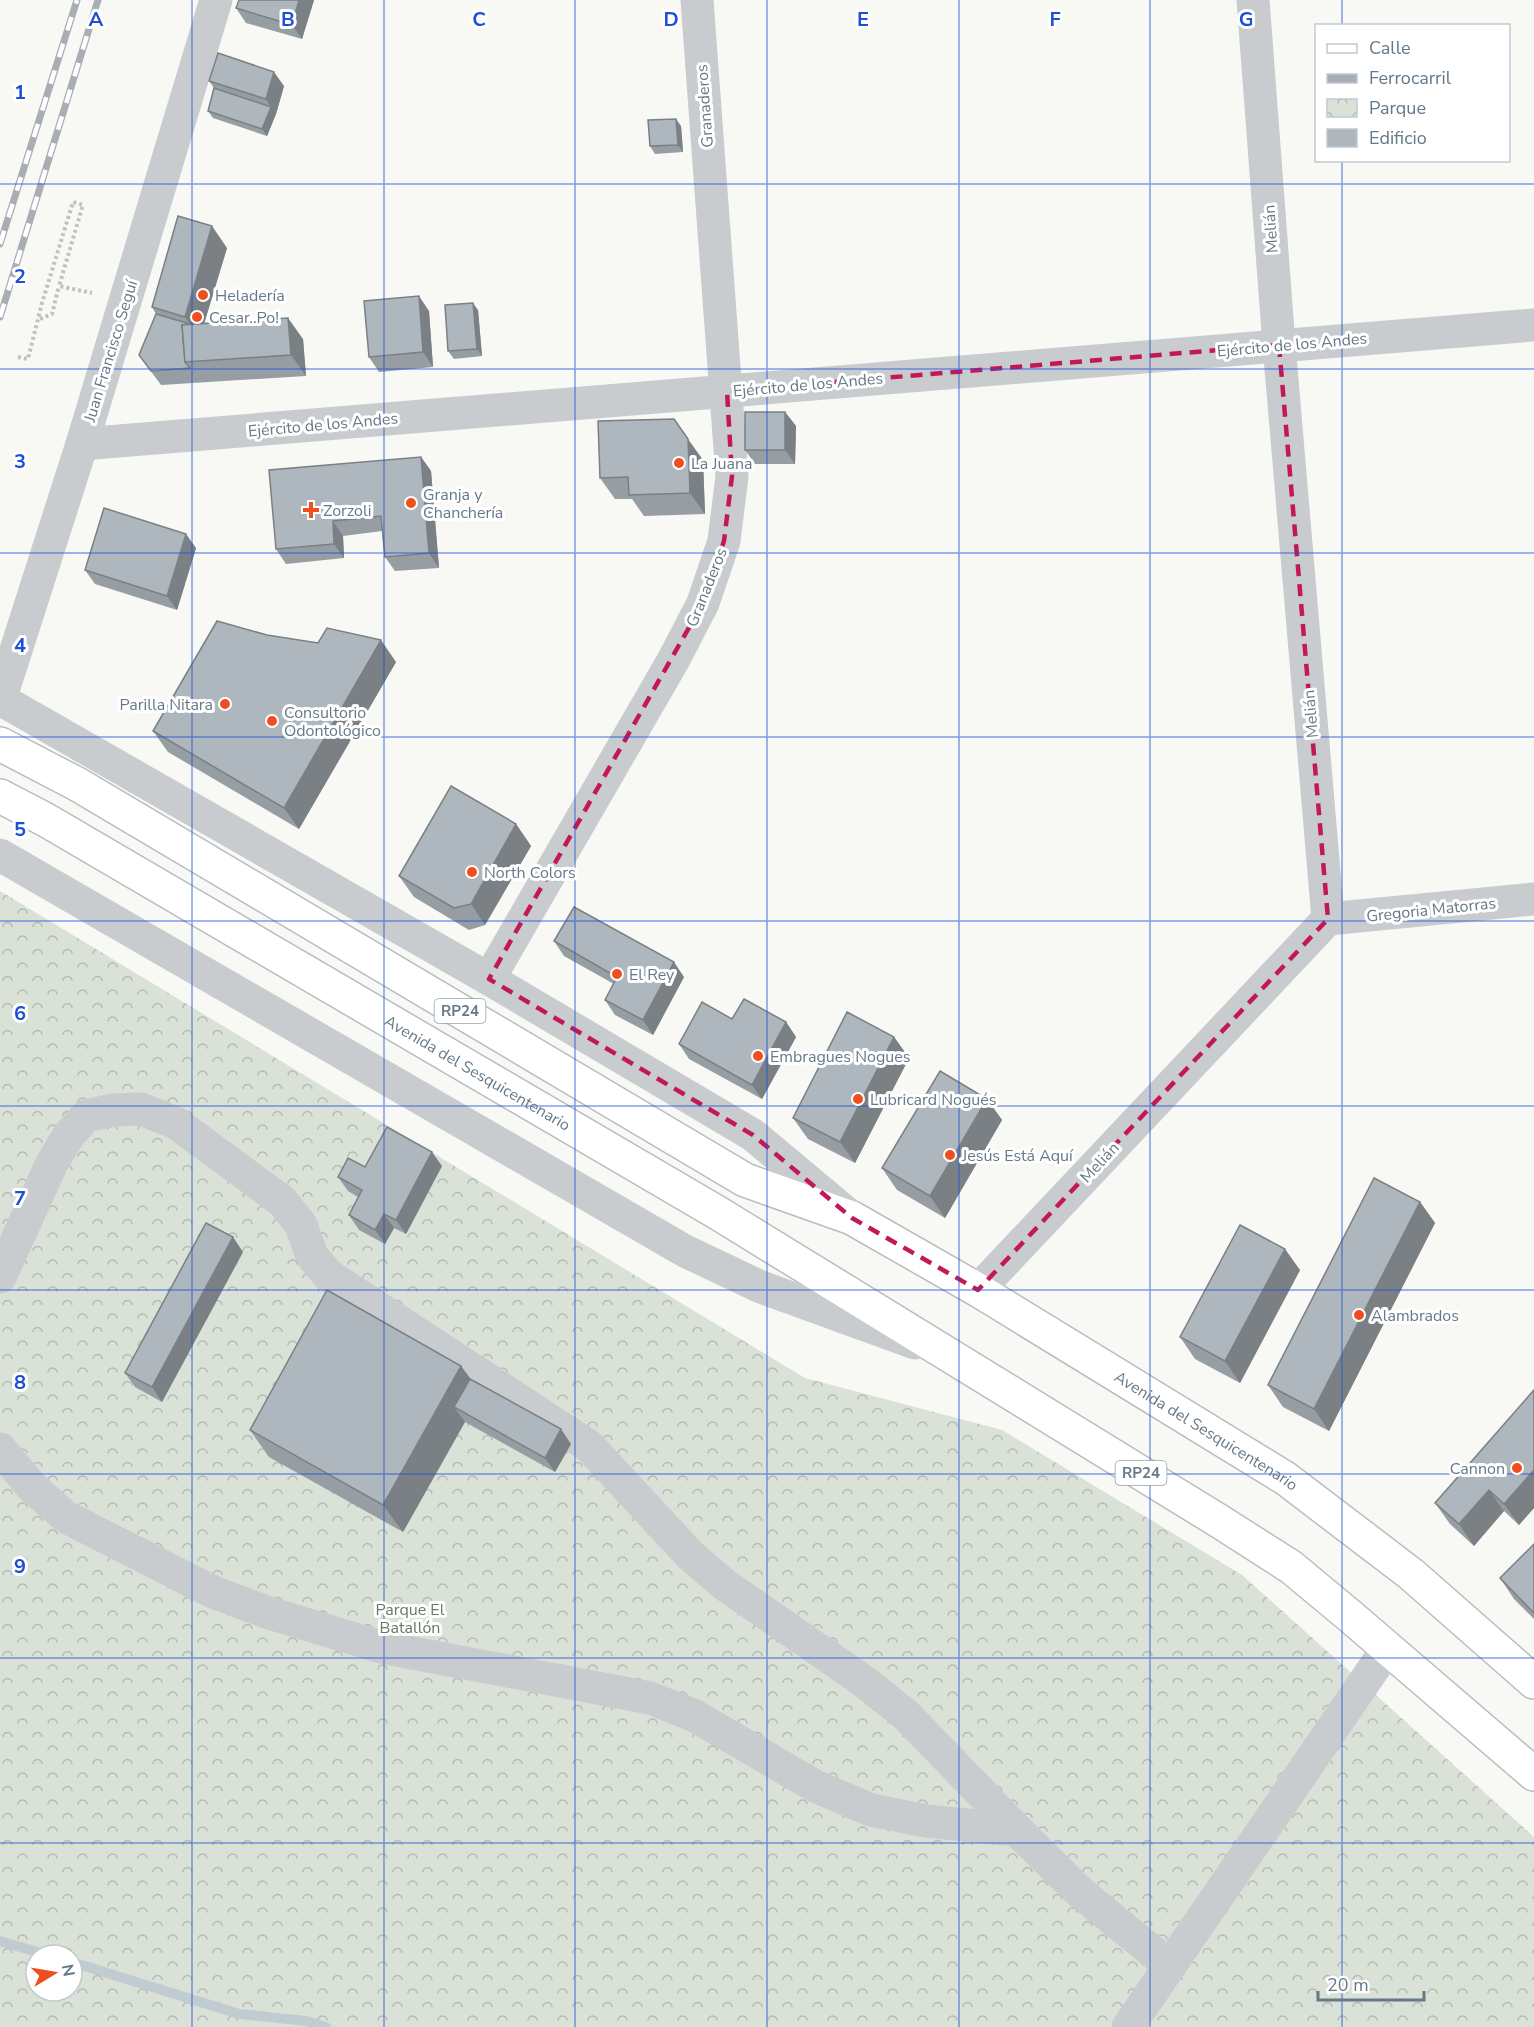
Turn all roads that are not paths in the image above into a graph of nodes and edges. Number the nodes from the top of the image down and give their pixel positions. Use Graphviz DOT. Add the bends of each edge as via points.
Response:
graph roads {
  1 [pos="216,0"];
  2 [pos="697,0"];
  3 [pos="1253,0"];
  4 [pos="1534,325"];
  5 [pos="1279,345"];
  6 [pos="727,391"];
  7 [pos="82,444"];
  8 [pos="0,699"];
  9 [pos="0,744"];
  10 [pos="0,796"];
  11 [pos="0,855"];
  12 [pos="1534,899"];
  13 [pos="1328,919"];
  14 [pos="489,979"];
  15 [pos="852,1218"];
  16 [pos="0,1277"];
  17 [pos="978,1290"];
  18 [pos="951,1356"];
  19 [pos="0,1449"];
  20 [pos="1387,1649"];
  21 [pos="1534,1682"];
  22 [pos="1534,1774"];
  23 [pos="1017,1830"];
  24 [pos="1170,1966"];
  25 [pos="1128,2027"];
  1 -- 7 [label="street, Juan Francisco Seguí"];
  2 -- 6 [label="street, Granaderos"];
  3 -- 5 [label="street, Melián"];
  4 -- 5 [label="street, Ejército de los Andes"];
  5 -- 6 [label="street, Ejército de los Andes"];
  5 -- 13 [label="street, Melián"];
  6 -- 7 [label="street, Ejército de los Andes"];
  6 -- 14 [label="street, Granaderos" via="732,476 724,541 703,603"];
  7 -- 8 [label="street, Juan Francisco Seguí"];
  8 -- 14 [label="street, Avenida del Sesquicentenario"];
  9 -- 15 [label="main road, Avenida del Sesquicentenario / RP24" via="77,784 745,1180"];
  10 -- 18 [label="main road, Avenida del Sesquicentenario / RP24" via="718,1213"];
  11 -- 18 [label="street, Avenida del Sesquicentenario" via="685,1251 761,1287"];
  12 -- 13 [label="street, Gregoria Matorras"];
  13 -- 17 [label="street, Melián"];
  14 -- 15 [label="street, Avenida del Sesquicentenario" via="753,1135"];
  15 -- 17 [label="main road, Avenida del Sesquicentenario / RP24"];
  16 -- 23 [label="street" via="52,1163 86,1116 141,1109 176,1123 282,1201 301,1225 312,1256 328,1275 589,1446 690,1555 725,1586 906,1715"];
  17 -- 21 [label="main road, Avenida del Sesquicentenario / RP24" via="1285,1478 1411,1574"];
  18 -- 20 [label="main road, Avenida del Sesquicentenario / RP24" via="1291,1567"];
  19 -- 23 [label="street" via="32,1487 66,1517 213,1592 266,1612 381,1647 650,1698 694,1716 815,1786 871,1810 926,1821"];
  20 -- 22 [label="main road, Avenida del Sesquicentenario / RP24"];
  20 -- 24 [label="street"];
  23 -- 24 [label="street" via="1082,1894"];
  24 -- 25 [label="street"];
}
